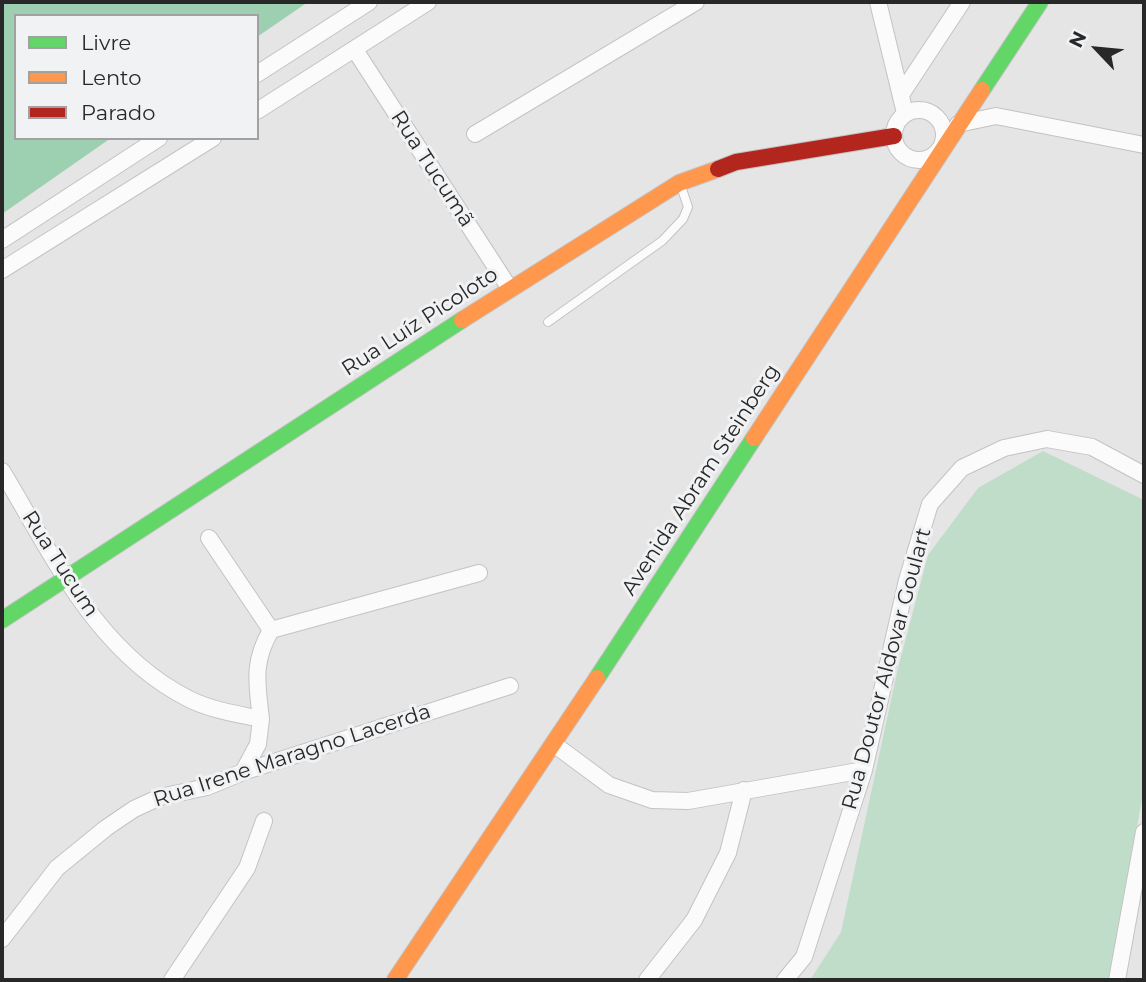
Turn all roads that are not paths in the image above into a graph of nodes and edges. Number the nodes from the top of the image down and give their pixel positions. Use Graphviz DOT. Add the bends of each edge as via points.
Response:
graph roads {
  1 [pos="369,2"];
  2 [pos="428,2"];
  3 [pos="696,2"];
  4 [pos="878,2"];
  5 [pos="962,2"];
  6 [pos="1040,2"];
  7 [pos="355,50"];
  8 [pos="259,73"];
  9 [pos="902,93"];
  10 [pos="259,110"];
  11 [pos="905,113"];
  12 [pos="958,124"];
  13 [pos="475,134"];
  14 [pos="894,136"];
  15 [pos="156,140"];
  16 [pos="210,140"];
  17 [pos="1144,145"];
  18 [pos="942,146"];
  19 [pos="679,183"];
  20 [pos="2,240"];
  21 [pos="2,270"];
  22 [pos="510,289"];
  23 [pos="548,322"];
  24 [pos="2,471"];
  25 [pos="1144,475"];
  26 [pos="209,538"];
  27 [pos="479,573"];
  28 [pos="67,578"];
  29 [pos="2,620"];
  30 [pos="271,630"];
  31 [pos="510,686"];
  32 [pos="261,719"];
  33 [pos="555,745"];
  34 [pos="864,770"];
  35 [pos="243,772"];
  36 [pos="744,790"];
  37 [pos="264,821"];
  38 [pos="1144,832"];
  39 [pos="2,939"];
  40 [pos="172,980"];
  41 [pos="395,980"];
  42 [pos="647,980"];
  43 [pos="785,980"];
  44 [pos="1118,980"];
  1 -- 8 [label="street"];
  2 -- 7 [label="street"];
  3 -- 13 [label="street"];
  4 -- 9 [label="street"];
  5 -- 9 [label="street"];
  6 -- 12 [label="street, Avenida Abram Steinberg"];
  7 -- 10 [label="street"];
  7 -- 22 [label="street, Rua Tucumã"];
  9 -- 11 [label="street"];
  11 -- 14 [label="street"];
  11 -- 18 [label="street" via="931,112 940,121"];
  12 -- 17 [label="street" via="996,116"];
  12 -- 18 [label="street, Avenida Abram Steinberg"];
  14 -- 18 [label="street" via="898,149 908,158 933,156"];
  14 -- 19 [label="street, Rua Luíz Picoloto" via="736,162"];
  15 -- 20 [label="street"];
  16 -- 21 [label="street"];
  18 -- 33 [label="street, Avenida Abram Steinberg"];
  19 -- 22 [label="street, Rua Luíz Picoloto"];
  19 -- 23 [label="lane" via="688,207 674,230"];
  22 -- 28 [label="street, Rua Luíz Picoloto"];
  24 -- 28 [label="street, Rua Tucum"];
  25 -- 34 [label="street, Rua Doutor Aldovar Goulart" via="1092,447 1047,439 1004,448 962,468 930,505 907,580"];
  26 -- 30 [label="street"];
  27 -- 30 [label="street"];
  28 -- 29 [label="street, Rua Luíz Picoloto"];
  28 -- 32 [label="street, Rua Tucum" via="86,610 133,660 188,698"];
  30 -- 32 [label="street" via="259,651 256,669"];
  31 -- 35 [label="street, Rua Irene Maragno Lacerda"];
  32 -- 35 [label="street" via="258,744"];
  33 -- 36 [label="street" via="609,785 652,800 688,801"];
  33 -- 41 [label="street, Avenida Abram Steinberg"];
  34 -- 36 [label="street"];
  34 -- 43 [label="street, Rua Doutor Aldovar Goulart" via="804,957"];
  35 -- 39 [label="street, Rua Irene Maragno Lacerda" via="134,808 57,868"];
  36 -- 42 [label="street" via="728,853 694,920"];
  37 -- 40 [label="street" via="247,868"];
  38 -- 44 [label="street"];
}
